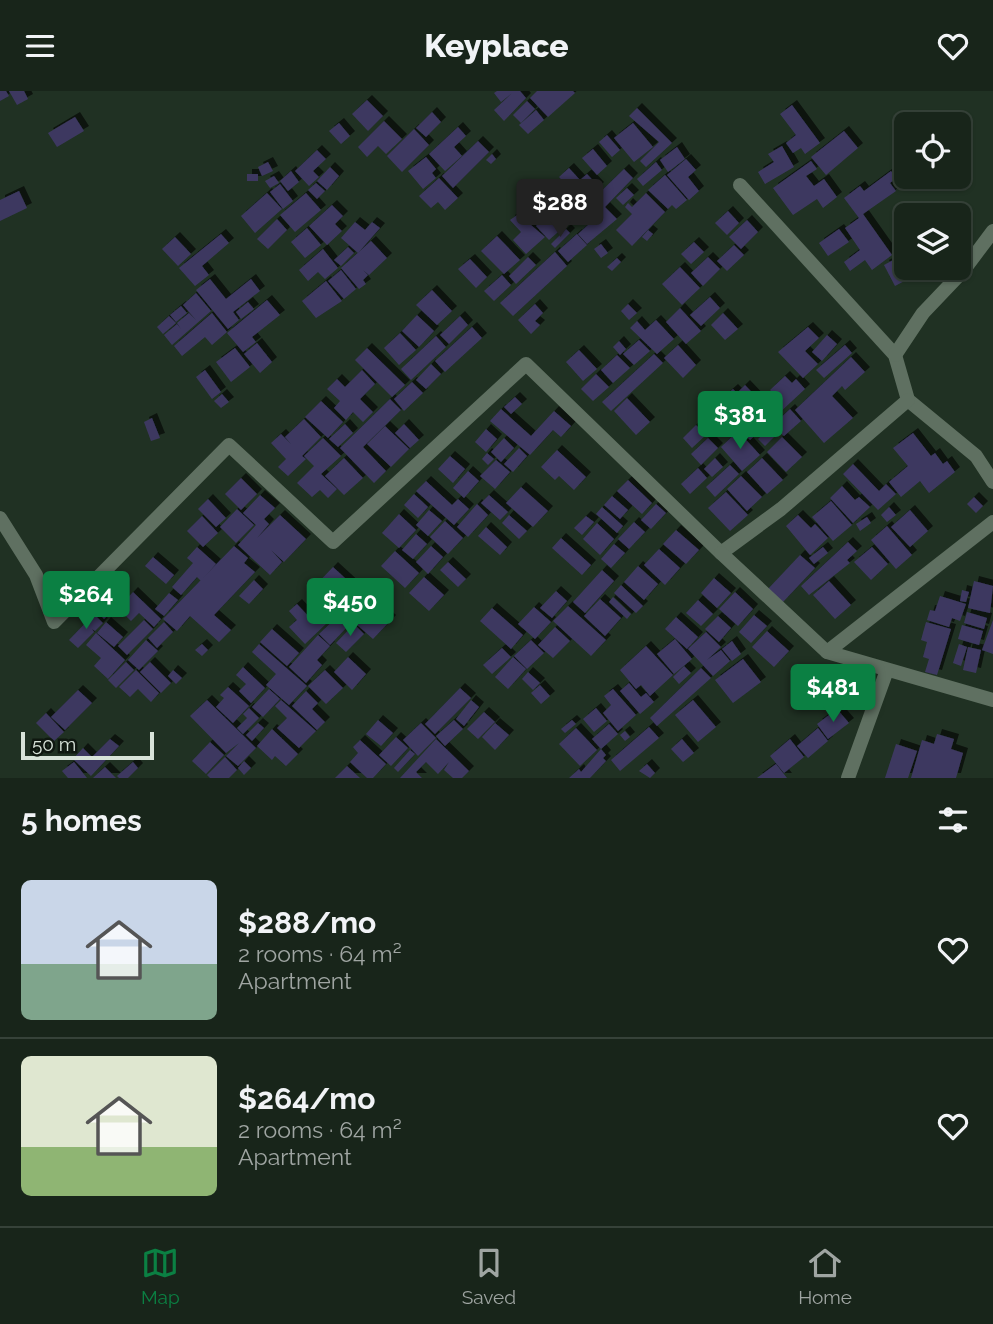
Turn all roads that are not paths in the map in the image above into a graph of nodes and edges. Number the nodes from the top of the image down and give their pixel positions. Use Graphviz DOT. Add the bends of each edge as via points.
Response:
graph roads {
  1 [pos="740,185"];
  2 [pos="993,231"];
  3 [pos="895,355"];
  4 [pos="908,400"];
  5 [pos="993,482"];
  6 [pos="0,518"];
  7 [pos="993,522"];
  8 [pos="721,552"];
  9 [pos="827,652"];
  10 [pos="887,670"];
  11 [pos="993,700"];
  12 [pos="848,778"];
  1 -- 3 [label="street"];
  2 -- 3 [label="street" via="923,313"];
  3 -- 4 [label="street"];
  4 -- 5 [label="street" via="976,456"];
  4 -- 8 [label="street" via="782,509"];
  6 -- 8 [label="street" via="36,575 54,622 229,445 333,542 526,364"];
  7 -- 9 [label="street"];
  8 -- 9 [label="street"];
  9 -- 10 [label="street"];
  10 -- 11 [label="street"];
  10 -- 12 [label="street"];
}
